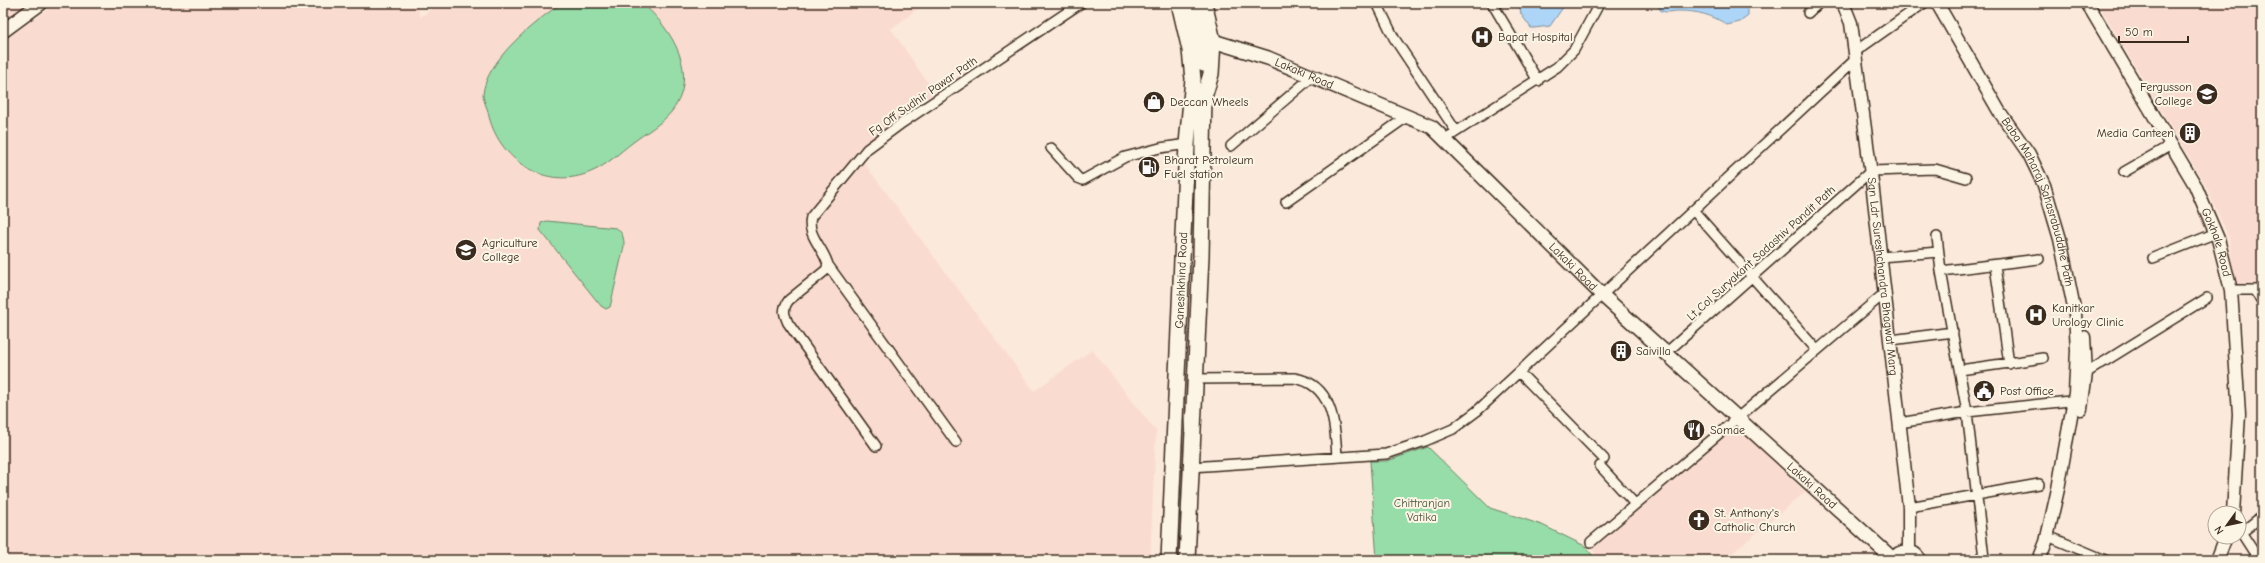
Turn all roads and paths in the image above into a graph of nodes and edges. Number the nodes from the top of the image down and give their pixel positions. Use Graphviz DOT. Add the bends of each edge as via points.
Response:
graph roads {
  1 [pos="41,3"];
  2 [pos="1081,3"];
  3 [pos="1169,3"];
  4 [pos="1179,3"];
  5 [pos="1192,3"];
  6 [pos="1204,3"];
  7 [pos="1377,3"];
  8 [pos="1492,3"];
  9 [pos="1819,3"];
  10 [pos="1843,3"];
  11 [pos="1924,3"];
  12 [pos="1937,3"];
  13 [pos="1947,3"];
  14 [pos="2087,3"];
  15 [pos="1599,4"];
  16 [pos="1808,13"];
  17 [pos="3,31"];
  18 [pos="1213,40"];
  19 [pos="1856,54"];
  20 [pos="1313,76"];
  21 [pos="1538,81"];
  22 [pos="1198,98"];
  23 [pos="1408,116"];
  24 [pos="1456,131"];
  25 [pos="1445,139"];
  26 [pos="1187,144"];
  27 [pos="2171,145"];
  28 [pos="1231,146"];
  29 [pos="1050,148"];
  30 [pos="1871,172"];
  31 [pos="2124,172"];
  32 [pos="1966,178"];
  33 [pos="1286,202"];
  34 [pos="1693,210"];
  35 [pos="2216,233"];
  36 [pos="1937,237"];
  37 [pos="1938,252"];
  38 [pos="1881,257"];
  39 [pos="2153,258"];
  40 [pos="2040,259"];
  41 [pos="828,265"];
  42 [pos="1995,266"];
  43 [pos="2069,266"];
  44 [pos="1941,271"];
  45 [pos="1752,277"];
  46 [pos="2231,290"];
  47 [pos="2258,290"];
  48 [pos="1886,292"];
  49 [pos="1602,295"];
  50 [pos="2208,298"];
  51 [pos="2262,301"];
  52 [pos="1953,332"];
  53 [pos="1891,340"];
  54 [pos="1816,349"];
  55 [pos="1667,352"];
  56 [pos="2043,358"];
  57 [pos="2010,364"];
  58 [pos="1960,370"];
  59 [pos="1519,372"];
  60 [pos="2086,373"];
  61 [pos="1195,379"];
  62 [pos="2078,400"];
  63 [pos="1967,412"];
  64 [pos="1738,416"];
  65 [pos="1899,423"];
  66 [pos="956,442"];
  67 [pos="876,446"];
  68 [pos="1337,457"];
  69 [pos="1191,467"];
  70 [pos="2039,484"];
  71 [pos="1977,495"];
  72 [pos="1635,504"];
  73 [pos="2233,505"];
  74 [pos="1909,507"];
  75 [pos="2262,516"];
  76 [pos="2247,526"];
  77 [pos="2055,538"];
  78 [pos="1591,542"];
  79 [pos="2247,542"];
  80 [pos="2223,545"];
  81 [pos="1910,552"];
  82 [pos="1169,560"];
  83 [pos="1187,560"];
  84 [pos="1893,560"];
  85 [pos="1920,560"];
  86 [pos="1982,560"];
  87 [pos="2039,560"];
  88 [pos="2048,560"];
  89 [pos="2105,560"];
  90 [pos="2217,560"];
  91 [pos="2259,560"];
  1 -- 17 [label="main road"];
  2 -- 41 [label="street, Fg Off Sudhir Pawar Path" via="867,149 811,217 811,232"];
  3 -- 22 [label="main road, Ganeshkhind Road"];
  4 -- 22 [label="main road"];
  5 -- 22 [label="main road" via="1203,50"];
  6 -- 18 [label="main road, Ganeshkhind Road"];
  7 -- 24 [label="street" via="1394,38"];
  8 -- 21 [label="street"];
  9 -- 16 [label="street"];
  10 -- 19 [label="street, Sqn Ldr Sureshchandra Bhagwat Marg" via="1851,23"];
  11 -- 19 [label="street"];
  12 -- 43 [label="street, Baba Maharaj Sahasrabuddhe Path" via="1999,111 2029,154 2044,185"];
  13 -- 43 [label="street, Baba Maharaj Sahasrabuddhe Path" via="2006,107 2036,150 2052,182"];
  14 -- 27 [label="street, Gokhale Road"];
  15 -- 21 [label="street" via="1574,50"];
  18 -- 20 [label="main road, Lakaki Road"];
  18 -- 22 [label="main road, Ganeshkhind Road" via="1211,74"];
  19 -- 30 [label="street, Sqn Ldr Sureshchandra Bhagwat Marg"];
  19 -- 34 [label="street"];
  20 -- 23 [label="main road, Lakaki Road"];
  20 -- 28 [label="street"];
  21 -- 24 [label="street"];
  22 -- 26 [label="main road, Ganeshkhind Road"];
  22 -- 61 [label="main road, Ganeshkhind Road" via="1205,142"];
  23 -- 25 [label="main road, Lakaki Road" via="1432,127"];
  23 -- 33 [label="street"];
  24 -- 25 [label="street"];
  25 -- 49 [label="main road, Lakaki Road"];
  26 -- 29 [label="street" via="1125,157 1083,180 1078,178"];
  26 -- 82 [label="main road, Ganeshkhind Road"];
  27 -- 31 [label="street"];
  27 -- 35 [label="street, Gokhale Road" via="2195,185"];
  30 -- 32 [label="street" via="1935,169"];
  30 -- 38 [label="street, Sqn Ldr Sureshchandra Bhagwat Marg"];
  30 -- 45 [label="street, Lt Col Suryakant Sadashiv Pandit Path"];
  34 -- 45 [label="street"];
  34 -- 49 [label="street"];
  35 -- 39 [label="street"];
  35 -- 46 [label="street, Gokhale Road"];
  36 -- 37 [label="street"];
  37 -- 38 [label="street"];
  37 -- 44 [label="street"];
  38 -- 48 [label="street, Sqn Ldr Sureshchandra Bhagwat Marg"];
  40 -- 42 [label="street"];
  41 -- 66 [label="street, Fg Off Sudhir Pawar Path"];
  41 -- 67 [label="street" via="826,270 789,300 784,313 788,323"];
  42 -- 44 [label="street"];
  42 -- 57 [label="street"];
  43 -- 60 [label="street, Baba Maharaj Sahasrabuddhe Path" via="2083,312"];
  43 -- 62 [label="street, Baba Maharaj Sahasrabuddhe Path" via="2075,313"];
  44 -- 52 [label="street"];
  45 -- 54 [label="street"];
  45 -- 55 [label="street, Lt Col Suryakant Sadashiv Pandit Path"];
  46 -- 47 [label="street"];
  46 -- 73 [label="street, Gokhale Road" via="2239,414"];
  47 -- 51 [label="street"];
  48 -- 53 [label="street, Sqn Ldr Sureshchandra Bhagwat Marg"];
  48 -- 54 [label="street"];
  49 -- 55 [label="main road, Lakaki Road"];
  49 -- 59 [label="street"];
  50 -- 60 [label="street"];
  52 -- 53 [label="street"];
  52 -- 58 [label="street"];
  53 -- 65 [label="street, Sqn Ldr Sureshchandra Bhagwat Marg"];
  54 -- 64 [label="street"];
  55 -- 64 [label="main road, Lakaki Road"];
  56 -- 57 [label="street"];
  57 -- 58 [label="street"];
  58 -- 63 [label="street"];
  59 -- 68 [label="street" via="1477,411 1453,429 1386,454"];
  59 -- 72 [label="street" via="1602,463"];
  60 -- 62 [label="street, Baba Maharaj Sahasrabuddhe Path"];
  61 -- 68 [label="street" via="1308,380 1323,393 1333,420"];
  61 -- 69 [label="main road, Ganeshkhind Road"];
  62 -- 63 [label="street"];
  62 -- 77 [label="street, Baba Maharaj Sahasrabuddhe Path"];
  62 -- 87 [label="street, Baba Maharaj Sahasrabuddhe Path" via="2046,542"];
  63 -- 65 [label="street"];
  63 -- 71 [label="street"];
  64 -- 72 [label="street"];
  64 -- 84 [label="main road, Lakaki Road"];
  65 -- 74 [label="street, Sqn Ldr Sureshchandra Bhagwat Marg"];
  68 -- 69 [label="street"];
  69 -- 83 [label="main road, Ganeshkhind Road"];
  70 -- 71 [label="street"];
  71 -- 74 [label="street"];
  71 -- 86 [label="street" via="1984,558"];
  72 -- 78 [label="street"];
  74 -- 81 [label="street, Sqn Ldr Sureshchandra Bhagwat Marg"];
  75 -- 76 [label="street"];
  77 -- 88 [label="street, Baba Maharaj Sahasrabuddhe Path"];
  77 -- 89 [label="street"];
  79 -- 91 [label="street"];
  80 -- 90 [label="street"];
  81 -- 84 [label="main road" via="1900,553"];
  81 -- 85 [label="main road"];
}
